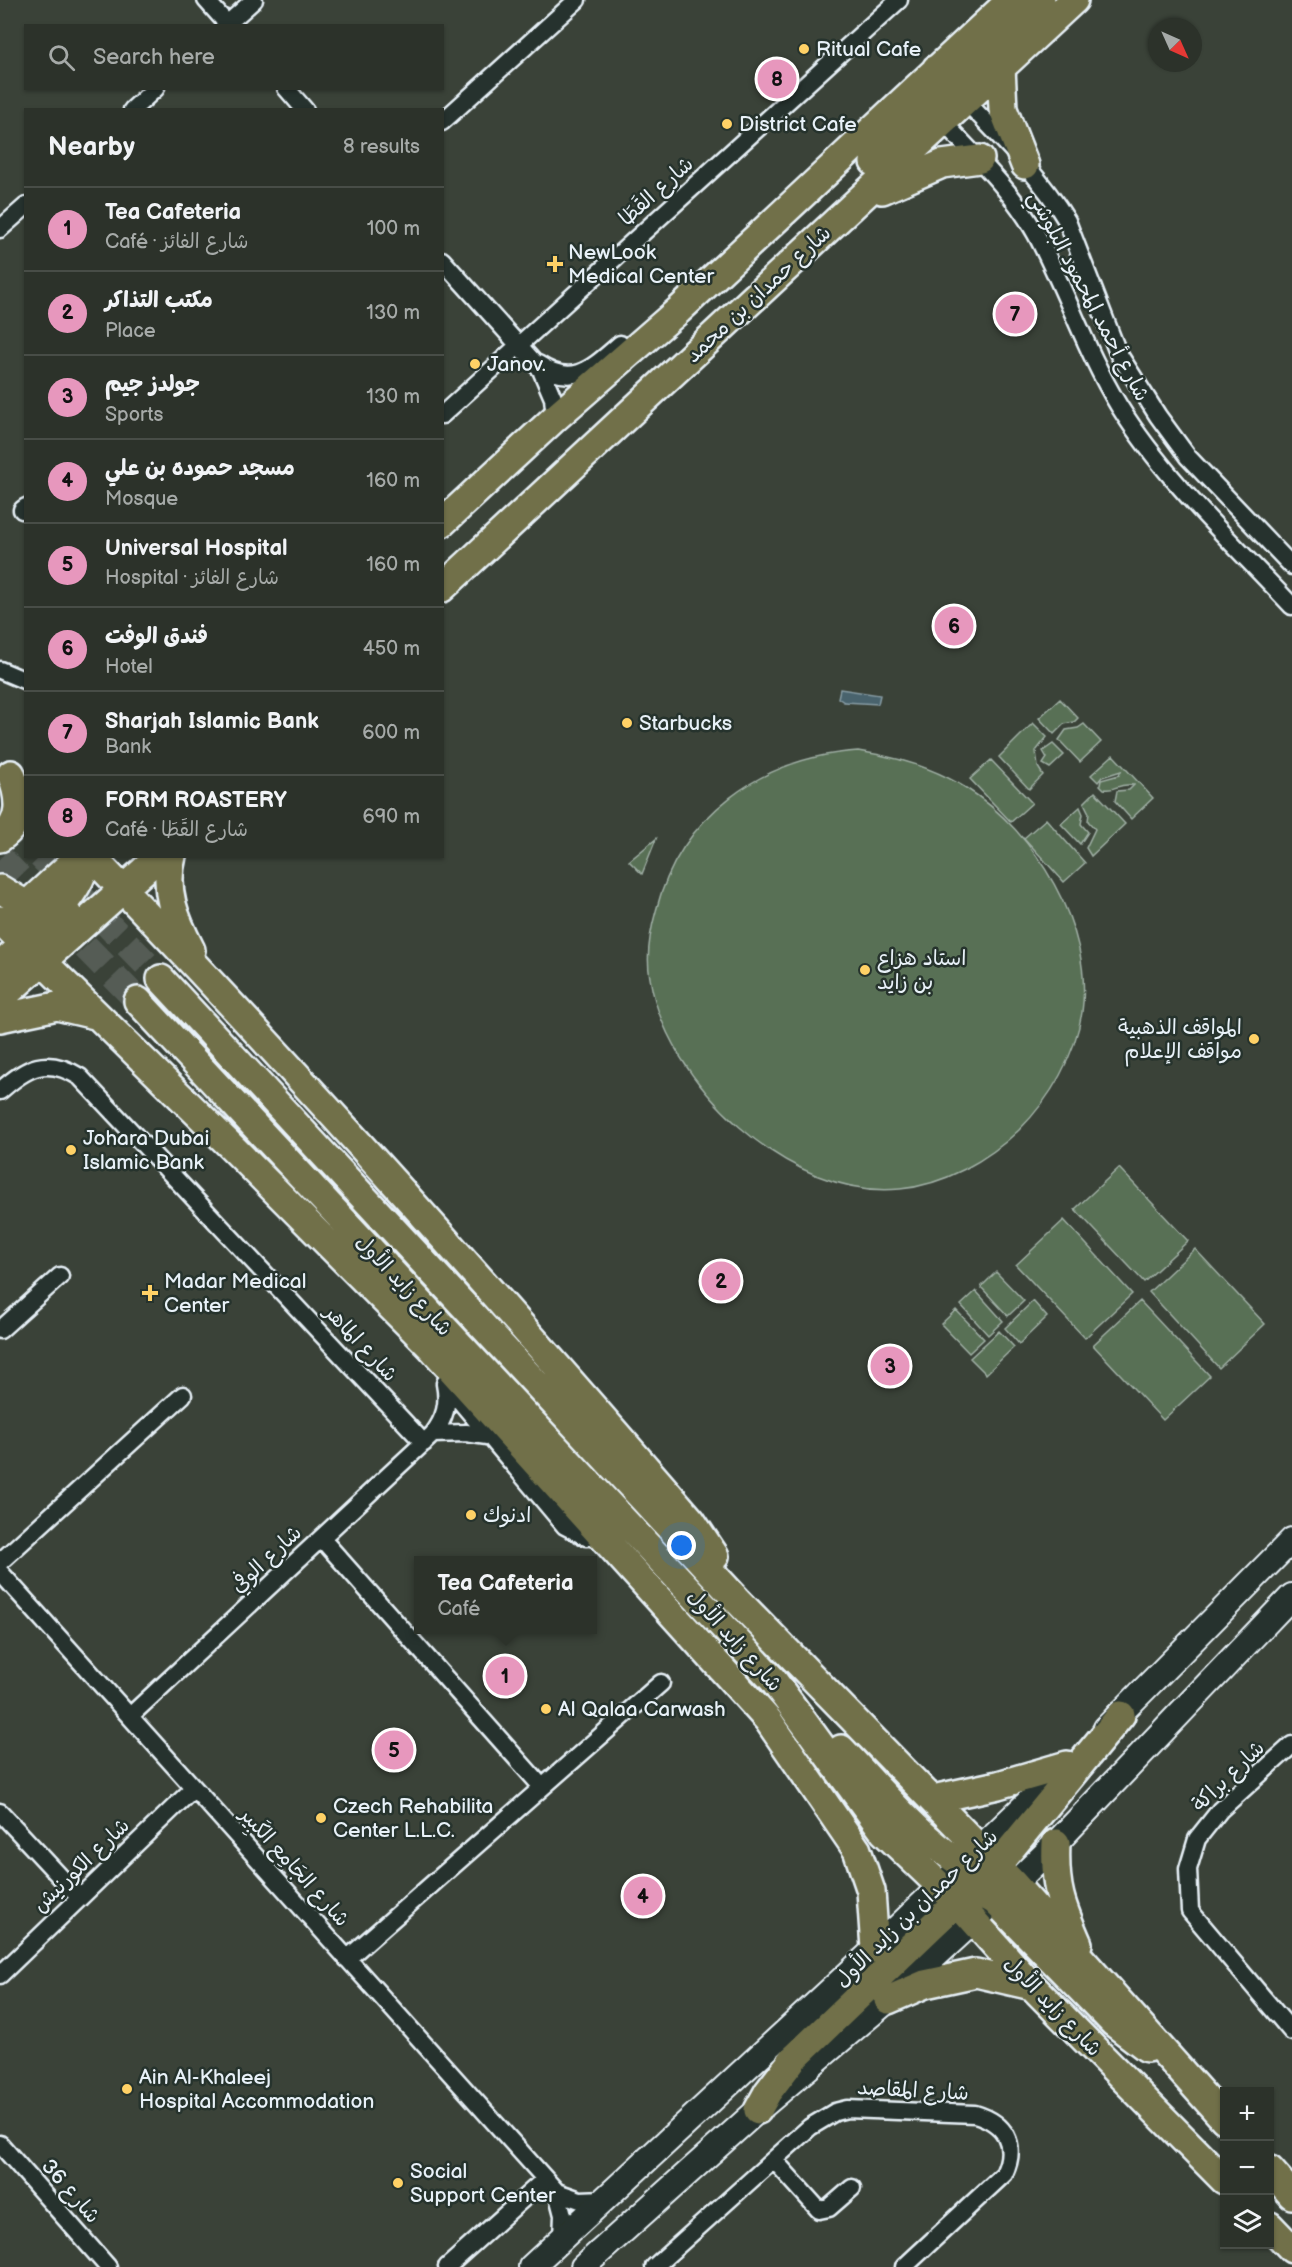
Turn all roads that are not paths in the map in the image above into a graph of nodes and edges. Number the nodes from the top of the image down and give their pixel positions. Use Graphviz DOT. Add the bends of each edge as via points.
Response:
graph roads {
  1 [pos="206,0"];
  2 [pos="254,0"];
  3 [pos="577,0"];
  4 [pos="899,0"];
  5 [pos="1011,0"];
  6 [pos="1041,0"];
  7 [pos="1074,0"];
  8 [pos="226,24"];
  9 [pos="228,24"];
  10 [pos="1001,67"];
  11 [pos="951,85"];
  12 [pos="154,90"];
  13 [pos="288,90"];
  14 [pos="929,107"];
  15 [pos="134,108"];
  16 [pos="303,108"];
  17 [pos="444,120"];
  18 [pos="980,159"];
  19 [pos="1026,165"];
  20 [pos="857,203"];
  21 [pos="24,208"];
  22 [pos="0,229"];
  23 [pos="444,262"];
  24 [pos="775,279"];
  25 [pos="679,310"];
  26 [pos="520,344"];
  27 [pos="535,362"];
  28 [pos="444,413"];
  29 [pos="555,418"];
  30 [pos="444,521"];
  31 [pos="1292,566"];
  32 [pos="444,586"];
  33 [pos="1292,606"];
  34 [pos="0,670"];
  35 [pos="24,680"];
  36 [pos="12,775"];
  37 [pos="0,838"];
  38 [pos="158,858"];
  39 [pos="172,858"];
  40 [pos="95,859"];
  41 [pos="0,889"];
  42 [pos="123,890"];
  43 [pos="46,912"];
  44 [pos="14,936"];
  45 [pos="0,966"];
  46 [pos="204,975"];
  47 [pos="161,979"];
  48 [pos="0,999"];
  49 [pos="138,1001"];
  50 [pos="96,1016"];
  51 [pos="0,1018"];
  52 [pos="0,1091"];
  53 [pos="60,1276"];
  54 [pos="381,1298"];
  55 [pos="0,1329"];
  56 [pos="445,1384"];
  57 [pos="183,1395"];
  58 [pos="488,1436"];
  59 [pos="428,1439"];
  60 [pos="604,1536"];
  61 [pos="321,1539"];
  62 [pos="1292,1540"];
  63 [pos="0,1562"];
  64 [pos="0,1572"];
  65 [pos="1292,1596"];
  66 [pos="737,1600"];
  67 [pos="773,1680"];
  68 [pos="661,1683"];
  69 [pos="1121,1715"];
  70 [pos="130,1716"];
  71 [pos="768,1720"];
  72 [pos="1292,1745"];
  73 [pos="1067,1765"];
  74 [pos="542,1787"];
  75 [pos="194,1788"];
  76 [pos="933,1799"];
  77 [pos="0,1812"];
  78 [pos="884,1832"];
  79 [pos="1056,1843"];
  80 [pos="977,1884"];
  81 [pos="80,1898"];
  82 [pos="875,1949"];
  83 [pos="347,1959"];
  84 [pos="1086,1961"];
  85 [pos="0,1975"];
  86 [pos="1032,1986"];
  87 [pos="888,2001"];
  88 [pos="1292,2032"];
  89 [pos="1182,2070"];
  90 [pos="758,2110"];
  91 [pos="1220,2114"];
  92 [pos="0,2144"];
  93 [pos="774,2160"];
  94 [pos="1274,2175"];
  95 [pos="1220,2176"];
  96 [pos="546,2179"];
  97 [pos="852,2188"];
  98 [pos="557,2192"];
  99 [pos="1292,2195"];
  100 [pos="605,2199"];
  101 [pos="1274,2231"];
  102 [pos="562,2239"];
  103 [pos="1292,2249"];
  104 [pos="108,2267"];
  105 [pos="447,2267"];
  106 [pos="531,2267"];
  107 [pos="583,2267"];
  108 [pos="654,2267"];
  109 [pos="904,2267"];
  1 -- 8 [label="street"];
  2 -- 9 [label="street"];
  3 -- 17 [label="street"];
  4 -- 26 [label="street, شارع القَطَا"];
  5 -- 11 [label="main road, شارع حمدان بن محمد"];
  6 -- 11 [label="main road"];
  7 -- 10 [label="main road, شارع حمدان بن محمد"];
  10 -- 11 [label="main road, شارع حمدان بن محمد"];
  10 -- 19 [label="main road" via="1003,110"];
  11 -- 14 [label="main road, شارع حمدان بن محمد"];
  11 -- 14 [label="main road, شارع حمدان بن محمد"];
  11 -- 19 [label="street, شارع أحمد المحمود البلوشي"];
  12 -- 15 [label="street"];
  13 -- 16 [label="street"];
  14 -- 18 [label="street, شارع أحمد المحمود البلوشي"];
  14 -- 20 [label="main road, شارع حمدان بن محمد"];
  14 -- 24 [label="main road" via="791,243 779,259"];
  14 -- 25 [label="main road, شارع حمدان بن محمد"];
  18 -- 20 [label="main road" via="942,164"];
  18 -- 33 [label="street, شارع أحمد المحمود البلوشي" via="1015,201 1036,235 1099,370 1134,428 1171,475"];
  19 -- 31 [label="street, شارع أحمد المحمود البلوشي" via="1067,220 1119,353 1172,438"];
  20 -- 24 [label="main road, شارع حمدان بن محمد"];
  21 -- 22 [label="street"];
  23 -- 26 [label="street"];
  24 -- 32 [label="main road, شارع حمدان بن محمد"];
  25 -- 27 [label="street" via="643,326 579,374 556,374"];
  25 -- 29 [label="main road, شارع حمدان بن محمد"];
  26 -- 27 [label="street"];
  26 -- 28 [label="street, شارع القَطَا"];
  27 -- 29 [label="street" via="550,388"];
  29 -- 30 [label="main road, شارع حمدان بن محمد"];
  34 -- 35 [label="street"];
  36 -- 37 [label="main road" via="18,795 18,816"];
  38 -- 42 [label="main road"];
  39 -- 46 [label="main road" via="168,884 173,912"];
  40 -- 42 [label="main road"];
  40 -- 43 [label="main road"];
  41 -- 43 [label="main road"];
  42 -- 43 [label="main road" via="89,910"];
  42 -- 44 [label="main road"];
  42 -- 46 [label="main road"];
  43 -- 44 [label="main road"];
  43 -- 44 [label="main road" via="47,936"];
  44 -- 45 [label="main road"];
  44 -- 48 [label="main road"];
  44 -- 50 [label="main road"];
  46 -- 66 [label="main road" via="405,1194 691,1520"];
  47 -- 66 [label="main road, شارع زايد الأول"];
  49 -- 67 [label="main road, شارع زايد الأول"];
  50 -- 51 [label="main road" via="57,1006"];
  50 -- 54 [label="main road"];
  52 -- 59 [label="street, شارع الماهر" via="32,1067 57,1066 80,1077"];
  53 -- 55 [label="street"];
  54 -- 56 [label="street"];
  54 -- 60 [label="main road" via="479,1398"];
  56 -- 58 [label="street"];
  56 -- 59 [label="street, شارع الوفي" via="445,1414"];
  57 -- 63 [label="street"];
  58 -- 59 [label="street" via="466,1432"];
  58 -- 60 [label="street" via="565,1526 586,1537"];
  59 -- 61 [label="street, شارع الوفي"];
  60 -- 71 [label="main road"];
  61 -- 70 [label="street, شارع الوفي"];
  61 -- 74 [label="street"];
  62 -- 69 [label="main road, شارع حمدان بن زايد الأول"];
  64 -- 70 [label="street, شارع الجَامِع الكَبِير"];
  65 -- 79 [label="main road, شارع حمدان بن زايد الأول"];
  66 -- 76 [label="main road, شارع زايد الأول"];
  67 -- 78 [label="main road, شارع زايد الأول"];
  67 -- 80 [label="main road"];
  68 -- 74 [label="street"];
  69 -- 73 [label="main road, شارع حمدان بن زايد الأول"];
  69 -- 80 [label="main road"];
  70 -- 75 [label="street, شارع الجَامِع الكَبِير"];
  71 -- 78 [label="main road"];
  71 -- 82 [label="main road" via="856,1850 872,1890"];
  72 -- 88 [label="street, شارع براكة" via="1220,1810 1197,1839 1188,1869 1190,1911"];
  73 -- 76 [label="main road"];
  73 -- 80 [label="main road, شارع حمدان بن زايد الأول"];
  74 -- 83 [label="street"];
  75 -- 81 [label="street, شارع الكورنيش"];
  75 -- 83 [label="street, شارع الجَامِع الكَبِير"];
  76 -- 80 [label="main road, شارع زايد الأول"];
  77 -- 81 [label="street"];
  78 -- 80 [label="main road, شارع زايد الأول"];
  79 -- 80 [label="main road, شارع حمدان بن زايد الأول"];
  79 -- 84 [label="main road" via="1055,1874 1060,1900"];
  80 -- 82 [label="main road, شارع حمدان بن زايد الأول"];
  80 -- 84 [label="main road, شارع زايد الأول"];
  80 -- 86 [label="main road, شارع زايد الأول"];
  80 -- 87 [label="main road, شارع حمدان بن زايد الأول"];
  80 -- 89 [label="main road" via="1114,2023"];
  80 -- 90 [label="main road" via="794,2058"];
  81 -- 85 [label="street, شارع الكورنيش"];
  82 -- 100 [label="main road, شارع حمدان بن زايد الأول"];
  83 -- 96 [label="street, شارع الجَامِع الكَبِير"];
  84 -- 89 [label="main road, شارع زايد الأول"];
  86 -- 87 [label="main road" via="976,1973 925,1984"];
  86 -- 95 [label="main road, شارع زايد الأول"];
  87 -- 90 [label="main road, شارع حمدان بن زايد الأول"];
  89 -- 91 [label="main road, شارع زايد الأول"];
  90 -- 107 [label="main road, شارع حمدان بن زايد الأول"];
  92 -- 104 [label="street, شارع 36"];
  93 -- 97 [label="street" via="819,2210 829,2208"];
  93 -- 108 [label="street, شارع المقاصد"];
  93 -- 109 [label="street, شارع المقاصد" via="822,2119 847,2109 975,2114 999,2125 1011,2148 1004,2174"];
  94 -- 99 [label="main road"];
  96 -- 98 [label="street, شارع الجَامِع الكَبِير"];
  96 -- 105 [label="street"];
  98 -- 100 [label="street" via="580,2200"];
  98 -- 102 [label="street, شارع الجَامِع الكَبِير" via="563,2215"];
  100 -- 102 [label="main road, شارع حمدان بن زايد الأول"];
  101 -- 103 [label="main road"];
  102 -- 106 [label="main road, شارع حمدان بن زايد الأول"];
}
